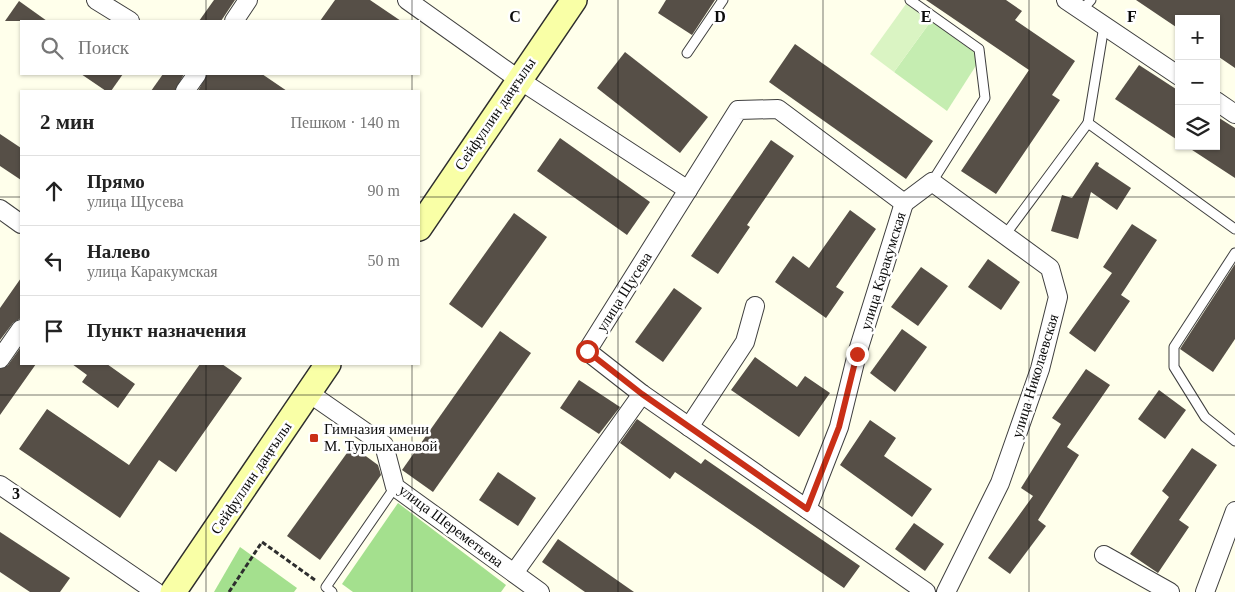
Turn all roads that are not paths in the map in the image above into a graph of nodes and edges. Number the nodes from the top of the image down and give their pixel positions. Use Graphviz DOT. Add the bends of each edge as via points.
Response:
graph roads {
  1 [pos="96,0"];
  2 [pos="248,0"];
  3 [pos="407,0"];
  4 [pos="574,0"];
  5 [pos="723,0"];
  6 [pos="910,0"];
  7 [pos="1066,0"];
  8 [pos="1086,5"];
  9 [pos="128,20"];
  10 [pos="235,20"];
  11 [pos="1104,26"];
  12 [pos="687,53"];
  13 [pos="1175,73"];
  14 [pos="196,75"];
  15 [pos="518,79"];
  16 [pos="186,90"];
  17 [pos="1220,104"];
  18 [pos="1235,114"];
  19 [pos="1088,123"];
  20 [pos="932,182"];
  21 [pos="688,190"];
  22 [pos="904,203"];
  23 [pos="0,209"];
  24 [pos="20,223"];
  25 [pos="420,226"];
  26 [pos="1235,229"];
  27 [pos="1005,235"];
  28 [pos="1235,253"];
  29 [pos="755,306"];
  30 [pos="20,330"];
  31 [pos="0,359"];
  32 [pos="327,365"];
  33 [pos="309,394"];
  34 [pos="642,394"];
  35 [pos="689,427"];
  36 [pos="1235,441"];
  37 [pos="0,485"];
  38 [pos="395,487"];
  39 [pos="807,509"];
  40 [pos="1235,512"];
  41 [pos="1104,556"];
  42 [pos="514,573"];
  43 [pos="917,589"];
  44 [pos="329,590"];
  45 [pos="156,592"];
  46 [pos="173,592"];
  47 [pos="540,592"];
  48 [pos="946,592"];
  49 [pos="1170,592"];
  50 [pos="1205,592"];
  1 -- 9 [label="street"];
  2 -- 10 [label="street"];
  3 -- 15 [label="street"];
  4 -- 15 [label="main road, Сейфуллин даңғылы"];
  5 -- 12 [label="lane"];
  6 -- 20 [label="lane" via="979,49 985,98"];
  7 -- 8 [label="street"];
  8 -- 11 [label="street"];
  11 -- 13 [label="street"];
  11 -- 19 [label="lane"];
  14 -- 16 [label="street"];
  15 -- 21 [label="street"];
  15 -- 25 [label="main road, Сейфуллин даңғылы"];
  17 -- 18 [label="street"];
  19 -- 26 [label="lane"];
  19 -- 27 [label="lane"];
  20 -- 22 [label="street"];
  20 -- 27 [label="street, улица Николаевская"];
  21 -- 22 [label="street, улица Щусева" via="738,110 778,108"];
  21 -- 34 [label="street, улица Щусева" via="587,351"];
  22 -- 39 [label="street, улица Каракумская" via="857,354 839,427"];
  23 -- 24 [label="street"];
  27 -- 48 [label="street, улица Николаевская" via="1050,268 1058,297 1040,369 1000,483"];
  28 -- 36 [label="lane" via="1174,346 1174,367 1205,417"];
  29 -- 35 [label="street" via="745,342"];
  30 -- 31 [label="street"];
  32 -- 33 [label="main road, Сейфуллин даңғылы"];
  33 -- 38 [label="street, улица Шереметьева" via="384,445"];
  33 -- 46 [label="main road, Сейфуллин даңғылы"];
  34 -- 35 [label="street, улица Щусева"];
  34 -- 42 [label="street"];
  35 -- 39 [label="street, улица Щусева"];
  37 -- 45 [label="street"];
  38 -- 42 [label="street, улица Шереметьева"];
  38 -- 44 [label="lane"];
  39 -- 43 [label="street, улица Щусева"];
  40 -- 50 [label="street"];
  41 -- 49 [label="street"];
  42 -- 47 [label="street, улица Шереметьева"];
}
